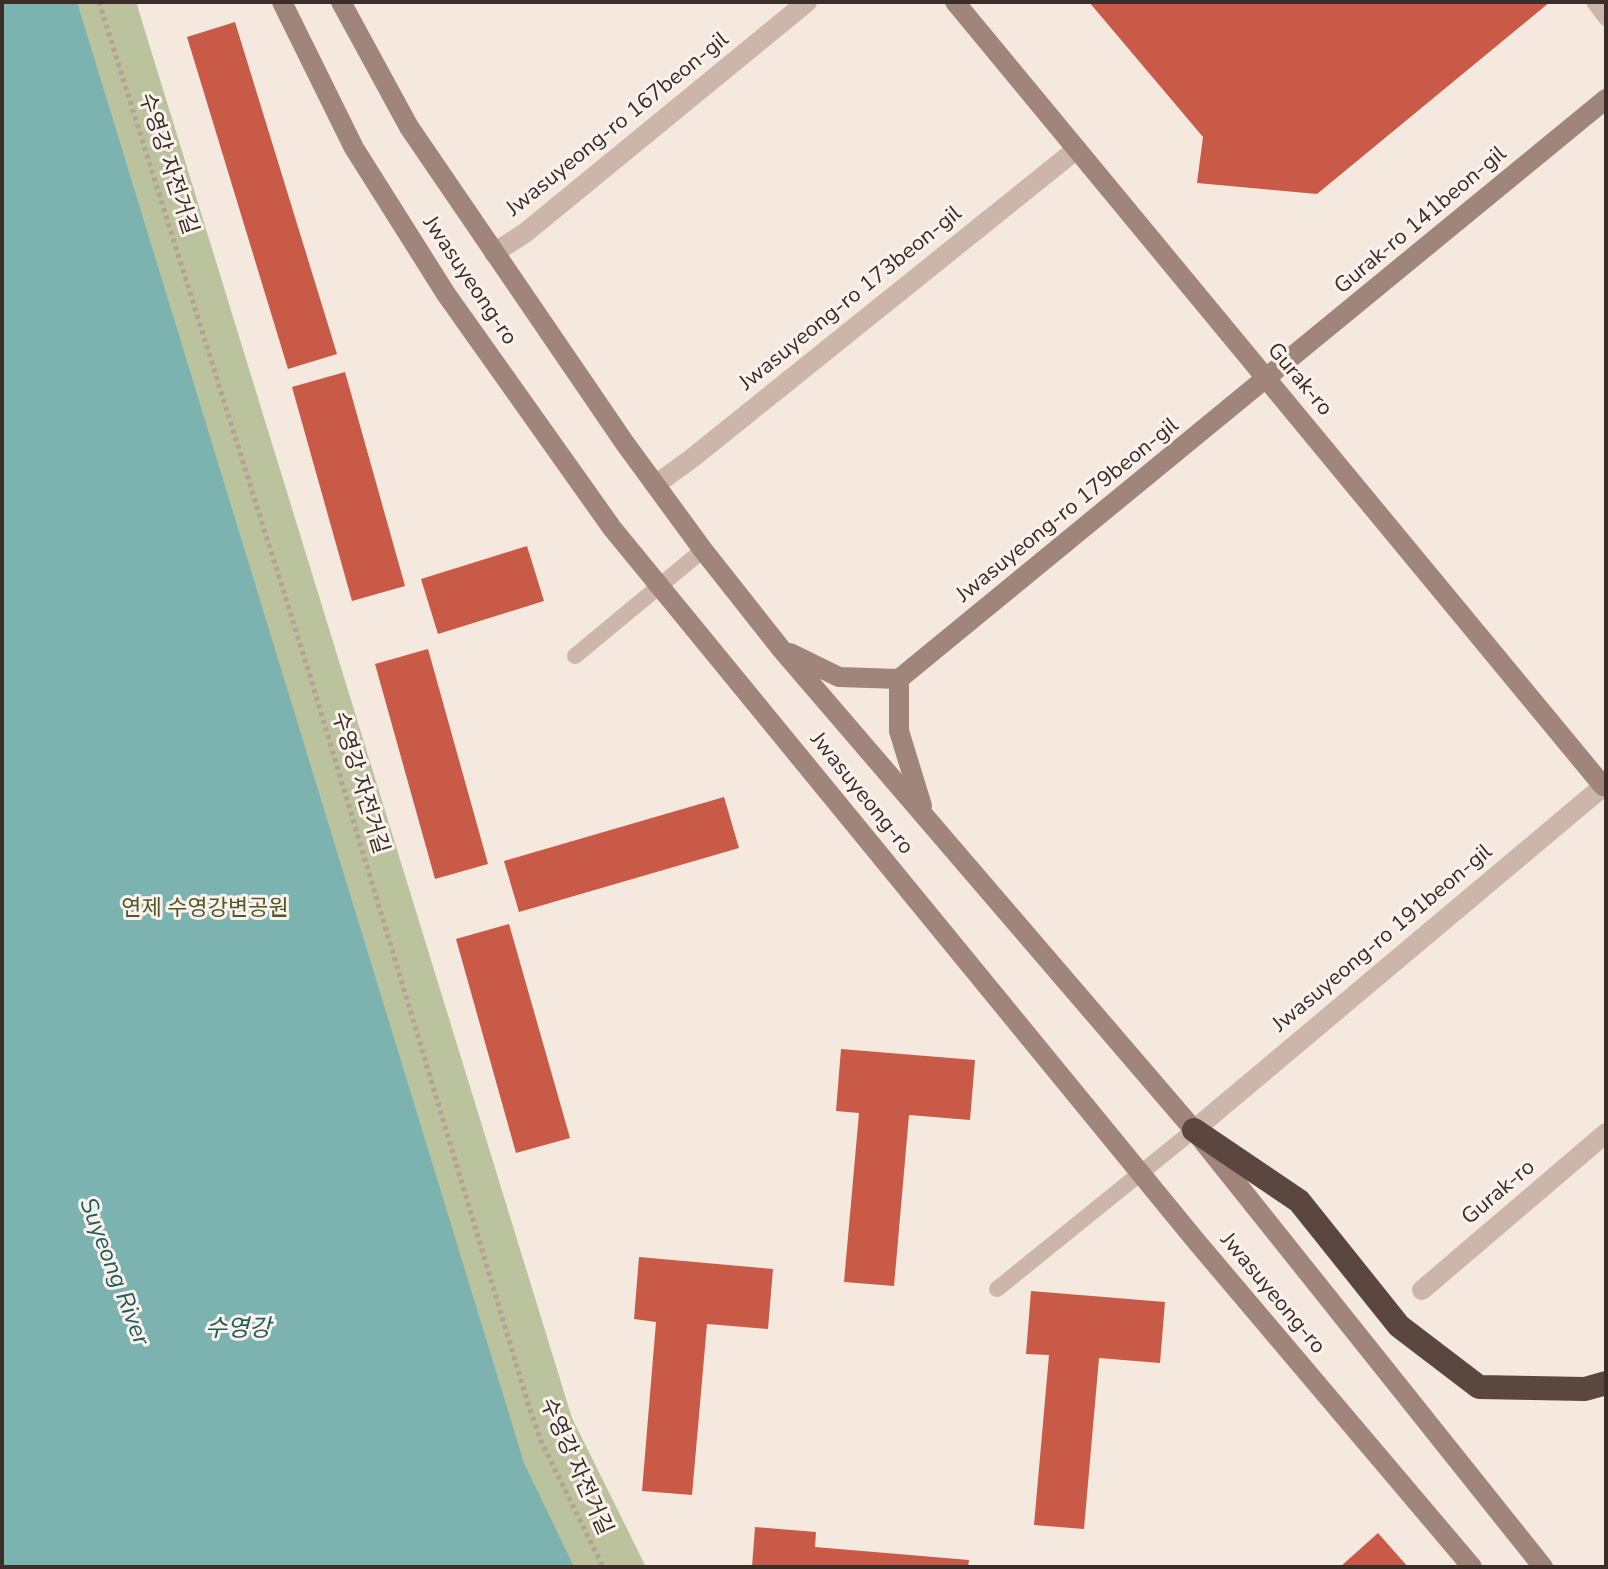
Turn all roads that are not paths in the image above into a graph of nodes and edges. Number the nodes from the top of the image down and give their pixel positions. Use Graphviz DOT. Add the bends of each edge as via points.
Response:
graph roads {
  1 [pos="282,2"];
  2 [pos="807,2"];
  3 [pos="955,2"];
  4 [pos="1594,2"];
  5 [pos="346,4"];
  6 [pos="1606,18"];
  7 [pos="1606,99"];
  8 [pos="1077,149"];
  9 [pos="494,253"];
  10 [pos="1267,379"];
  11 [pos="655,485"];
  12 [pos="703,550"];
  13 [pos="659,585"];
  14 [pos="782,650"];
  15 [pos="575,656"];
  16 [pos="899,679"];
  17 [pos="1605,786"];
  18 [pos="925,813"];
  19 [pos="1194,1130"];
  20 [pos="1606,1133"];
  21 [pos="1141,1173"];
  22 [pos="997,1289"];
  23 [pos="1422,1290"];
  24 [pos="1606,1383"];
  25 [pos="1472,1567"];
  26 [pos="1543,1567"];
  1 -- 13 [label="main road, Jwasuyeong-ro" via="354,148 446,294 595,505"];
  2 -- 9 [label="street, Jwasuyeong-ro 167beon-gil"];
  3 -- 8 [label="main road, Gurak-ro"];
  4 -- 6 [label="lane"];
  5 -- 9 [label="main road, Jwasuyeong-ro" via="409,127"];
  7 -- 10 [label="main road, Gurak-ro 141beon-gil"];
  8 -- 10 [label="main road, Gurak-ro"];
  8 -- 11 [label="street, Jwasuyeong-ro 173beon-gil"];
  9 -- 11 [label="main road, Jwasuyeong-ro"];
  10 -- 16 [label="main road, Jwasuyeong-ro 179beon-gil"];
  10 -- 17 [label="main road, Gurak-ro"];
  11 -- 12 [label="main road, Jwasuyeong-ro"];
  12 -- 13 [label="lane"];
  12 -- 14 [label="main road, Jwasuyeong-ro"];
  13 -- 15 [label="lane"];
  13 -- 21 [label="main road, Jwasuyeong-ro"];
  14 -- 16 [label="main road" via="839,677"];
  14 -- 18 [label="main road, Jwasuyeong-ro"];
  16 -- 18 [label="main road" via="899,731"];
  17 -- 19 [label="street, Jwasuyeong-ro 191beon-gil"];
  18 -- 19 [label="main road, Jwasuyeong-ro"];
  19 -- 21 [label="lane"];
  19 -- 24 [label="highway" via="1299,1201 1399,1326 1479,1387 1585,1389"];
  19 -- 26 [label="main road, Jwasuyeong-ro"];
  20 -- 23 [label="street, Gurak-ro"];
  21 -- 22 [label="lane"];
  21 -- 25 [label="main road, Jwasuyeong-ro"];
}
